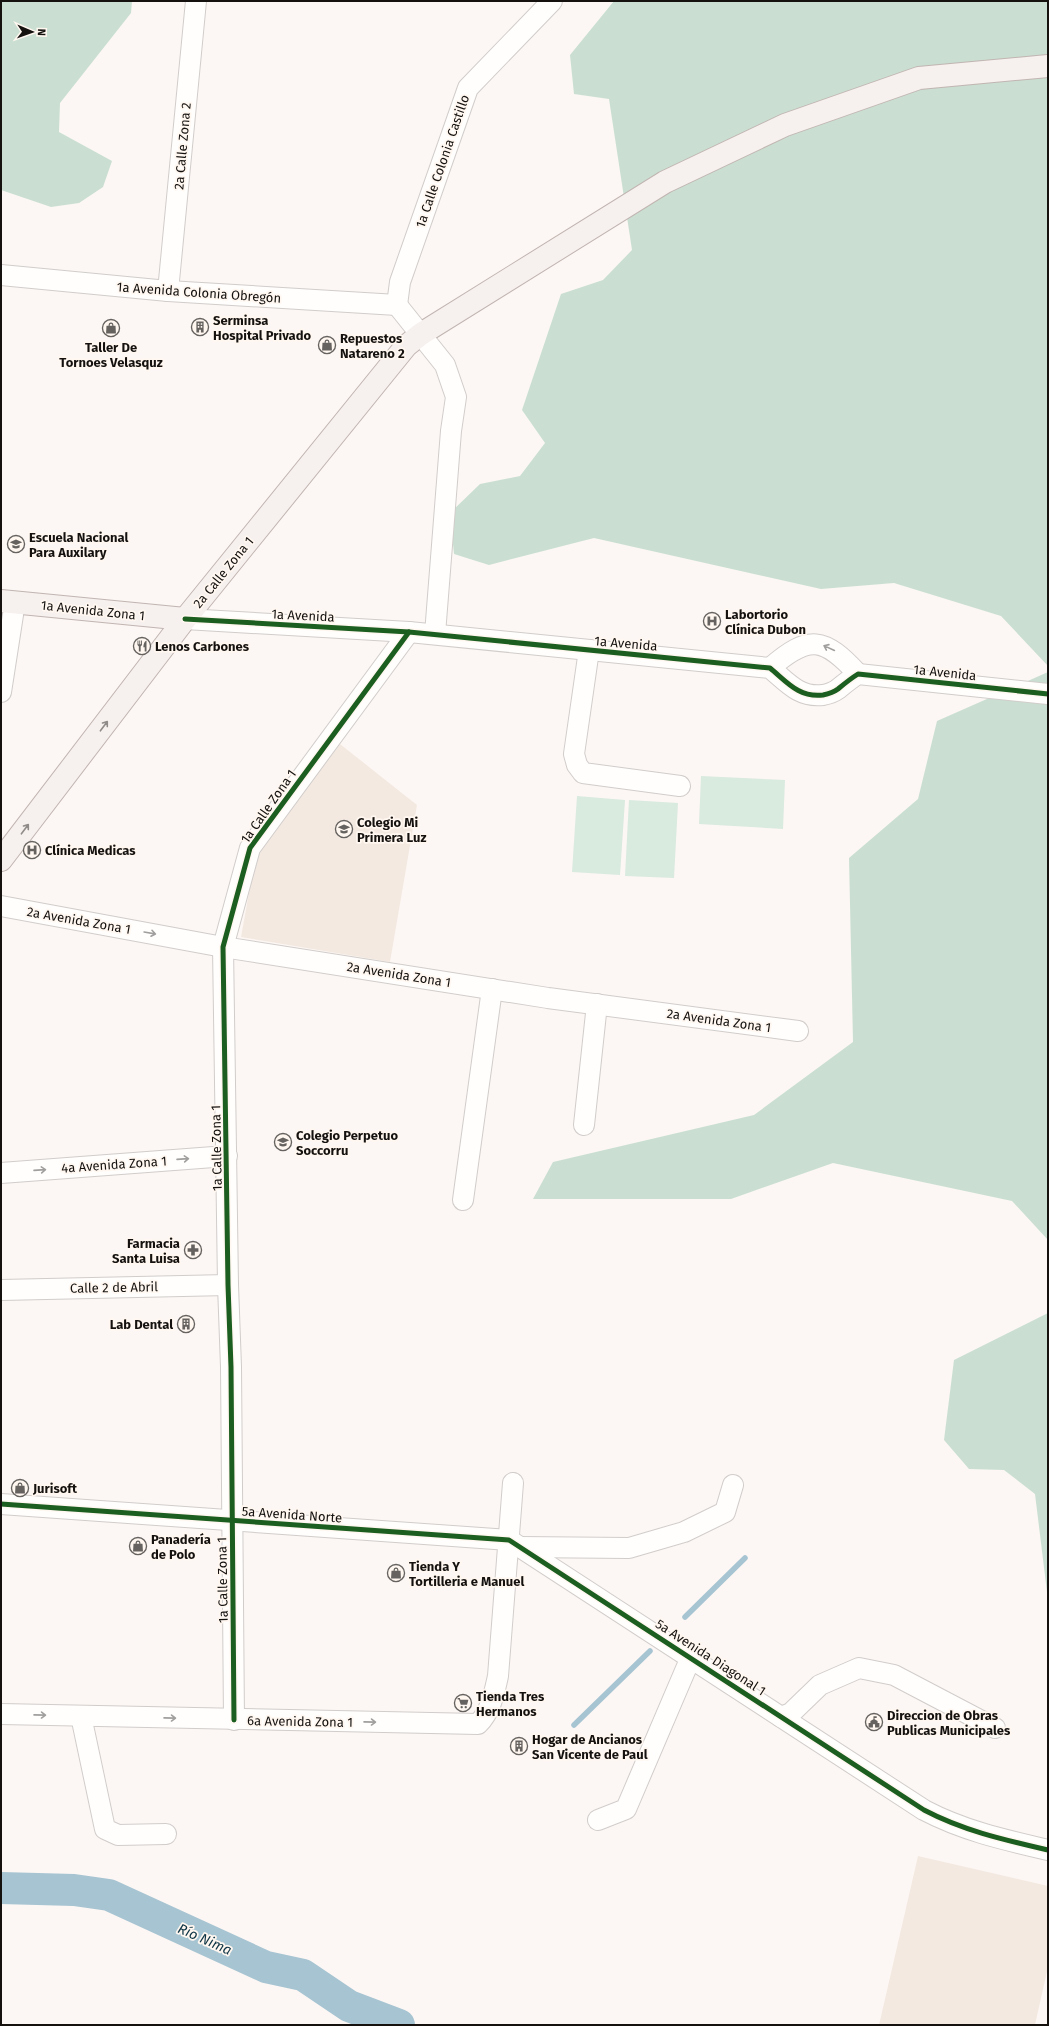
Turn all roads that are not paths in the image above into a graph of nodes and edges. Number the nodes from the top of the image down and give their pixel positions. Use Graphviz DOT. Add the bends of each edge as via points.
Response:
graph roads {
  1 [pos="196,1"];
  2 [pos="552,1"];
  3 [pos="1048,66"];
  4 [pos="1,275"];
  5 [pos="168,291"];
  6 [pos="397,305"];
  7 [pos="414,340"];
  8 [pos="8,602"];
  9 [pos="185,619"];
  10 [pos="409,632"];
  11 [pos="434,634"];
  12 [pos="589,650"];
  13 [pos="774,671"];
  14 [pos="858,674"];
  15 [pos="1,692"];
  16 [pos="1048,694"];
  17 [pos="680,786"];
  18 [pos="1,860"];
  19 [pos="1,906"];
  20 [pos="223,947"];
  21 [pos="492,989"];
  22 [pos="597,1004"];
  23 [pos="798,1031"];
  24 [pos="584,1125"];
  25 [pos="227,1156"];
  26 [pos="1,1172"];
  27 [pos="464,1200"];
  28 [pos="228,1285"];
  29 [pos="1,1290"];
  30 [pos="513,1483"];
  31 [pos="733,1485"];
  32 [pos="1,1504"];
  33 [pos="232,1521"];
  34 [pos="514,1544"];
  35 [pos="691,1657"];
  36 [pos="1,1714"];
  37 [pos="81,1716"];
  38 [pos="781,1717"];
  39 [pos="234,1720"];
  40 [pos="995,1728"];
  41 [pos="598,1820"];
  42 [pos="166,1834"];
  43 [pos="1048,1850"];
  1 -- 5 [label="street, 2a Calle Zona 2"];
  2 -- 6 [label="street, 1a Calle Colonia Castillo" via="468,88 400,282"];
  3 -- 7 [label="main road, 2a Calle Zona 1" via="919,78 785,125 665,182"];
  4 -- 5 [label="street, 1a Avenida Colonia Obregón"];
  5 -- 6 [label="street, 1a Avenida Colonia Obregón"];
  6 -- 7 [label="street"];
  7 -- 9 [label="main road, 2a Calle Zona 1"];
  7 -- 11 [label="street" via="445,364 456,397"];
  8 -- 9 [label="main road, 1a Avenida Zona 1"];
  8 -- 15 [label="street"];
  9 -- 10 [label="street, 1a Avenida"];
  18 -- 9 [label="main road, 2a Calle Zona 1, one-way"];
  10 -- 11 [label="street, 1a Avenida"];
  10 -- 20 [label="street, 1a Calle Zona 1" via="250,848"];
  11 -- 12 [label="street, 1a Avenida"];
  12 -- 13 [label="street, 1a Avenida"];
  12 -- 17 [label="street" via="574,754 577,765 583,773"];
  13 -- 14 [label="street" via="797,691 817,696 837,690 844,682"];
  14 -- 13 [label="street, one-way" via="838,653 819,644 808,644 782,657"];
  14 -- 16 [label="street, 1a Avenida"];
  19 -- 20 [label="street, 2a Avenida Zona 1, one-way"];
  20 -- 21 [label="street, 2a Avenida Zona 1"];
  20 -- 25 [label="street, 1a Calle Zona 1"];
  21 -- 22 [label="street, 2a Avenida Zona 1"];
  21 -- 27 [label="street"];
  22 -- 23 [label="street, 2a Avenida Zona 1"];
  22 -- 24 [label="street"];
  26 -- 25 [label="street, 4a Avenida Zona 1, one-way"];
  25 -- 28 [label="street, 1a Calle Zona 1"];
  28 -- 29 [label="street, Calle 2 de Abril"];
  28 -- 33 [label="street, 1a Calle Zona 1"];
  30 -- 34 [label="street"];
  31 -- 34 [label="street, 5a Avenida Norte" via="725,1512 684,1532 629,1548"];
  32 -- 33 [label="street, 5a Avenida Norte"];
  33 -- 34 [label="street, 5a Avenida Norte"];
  33 -- 39 [label="street, 1a Calle Zona 1"];
  34 -- 35 [label="street, 5a Avenida Diagonal 1"];
  39 -- 34 [label="street, 6a Avenida Zona 1, one-way" via="478,1724 487,1715 498,1676"];
  35 -- 38 [label="street, 5a Avenida Diagonal 1"];
  35 -- 41 [label="street" via="626,1809"];
  36 -- 37 [label="street, 6a Avenida Zona 1, one-way"];
  37 -- 39 [label="street, 6a Avenida Zona 1, one-way"];
  37 -- 42 [label="street" via="105,1829 118,1835"];
  38 -- 40 [label="street" via="791,1713 820,1685 859,1668 894,1675"];
  38 -- 43 [label="street, 5a Avenida Diagonal 1" via="899,1795 949,1823 974,1832"];
}
